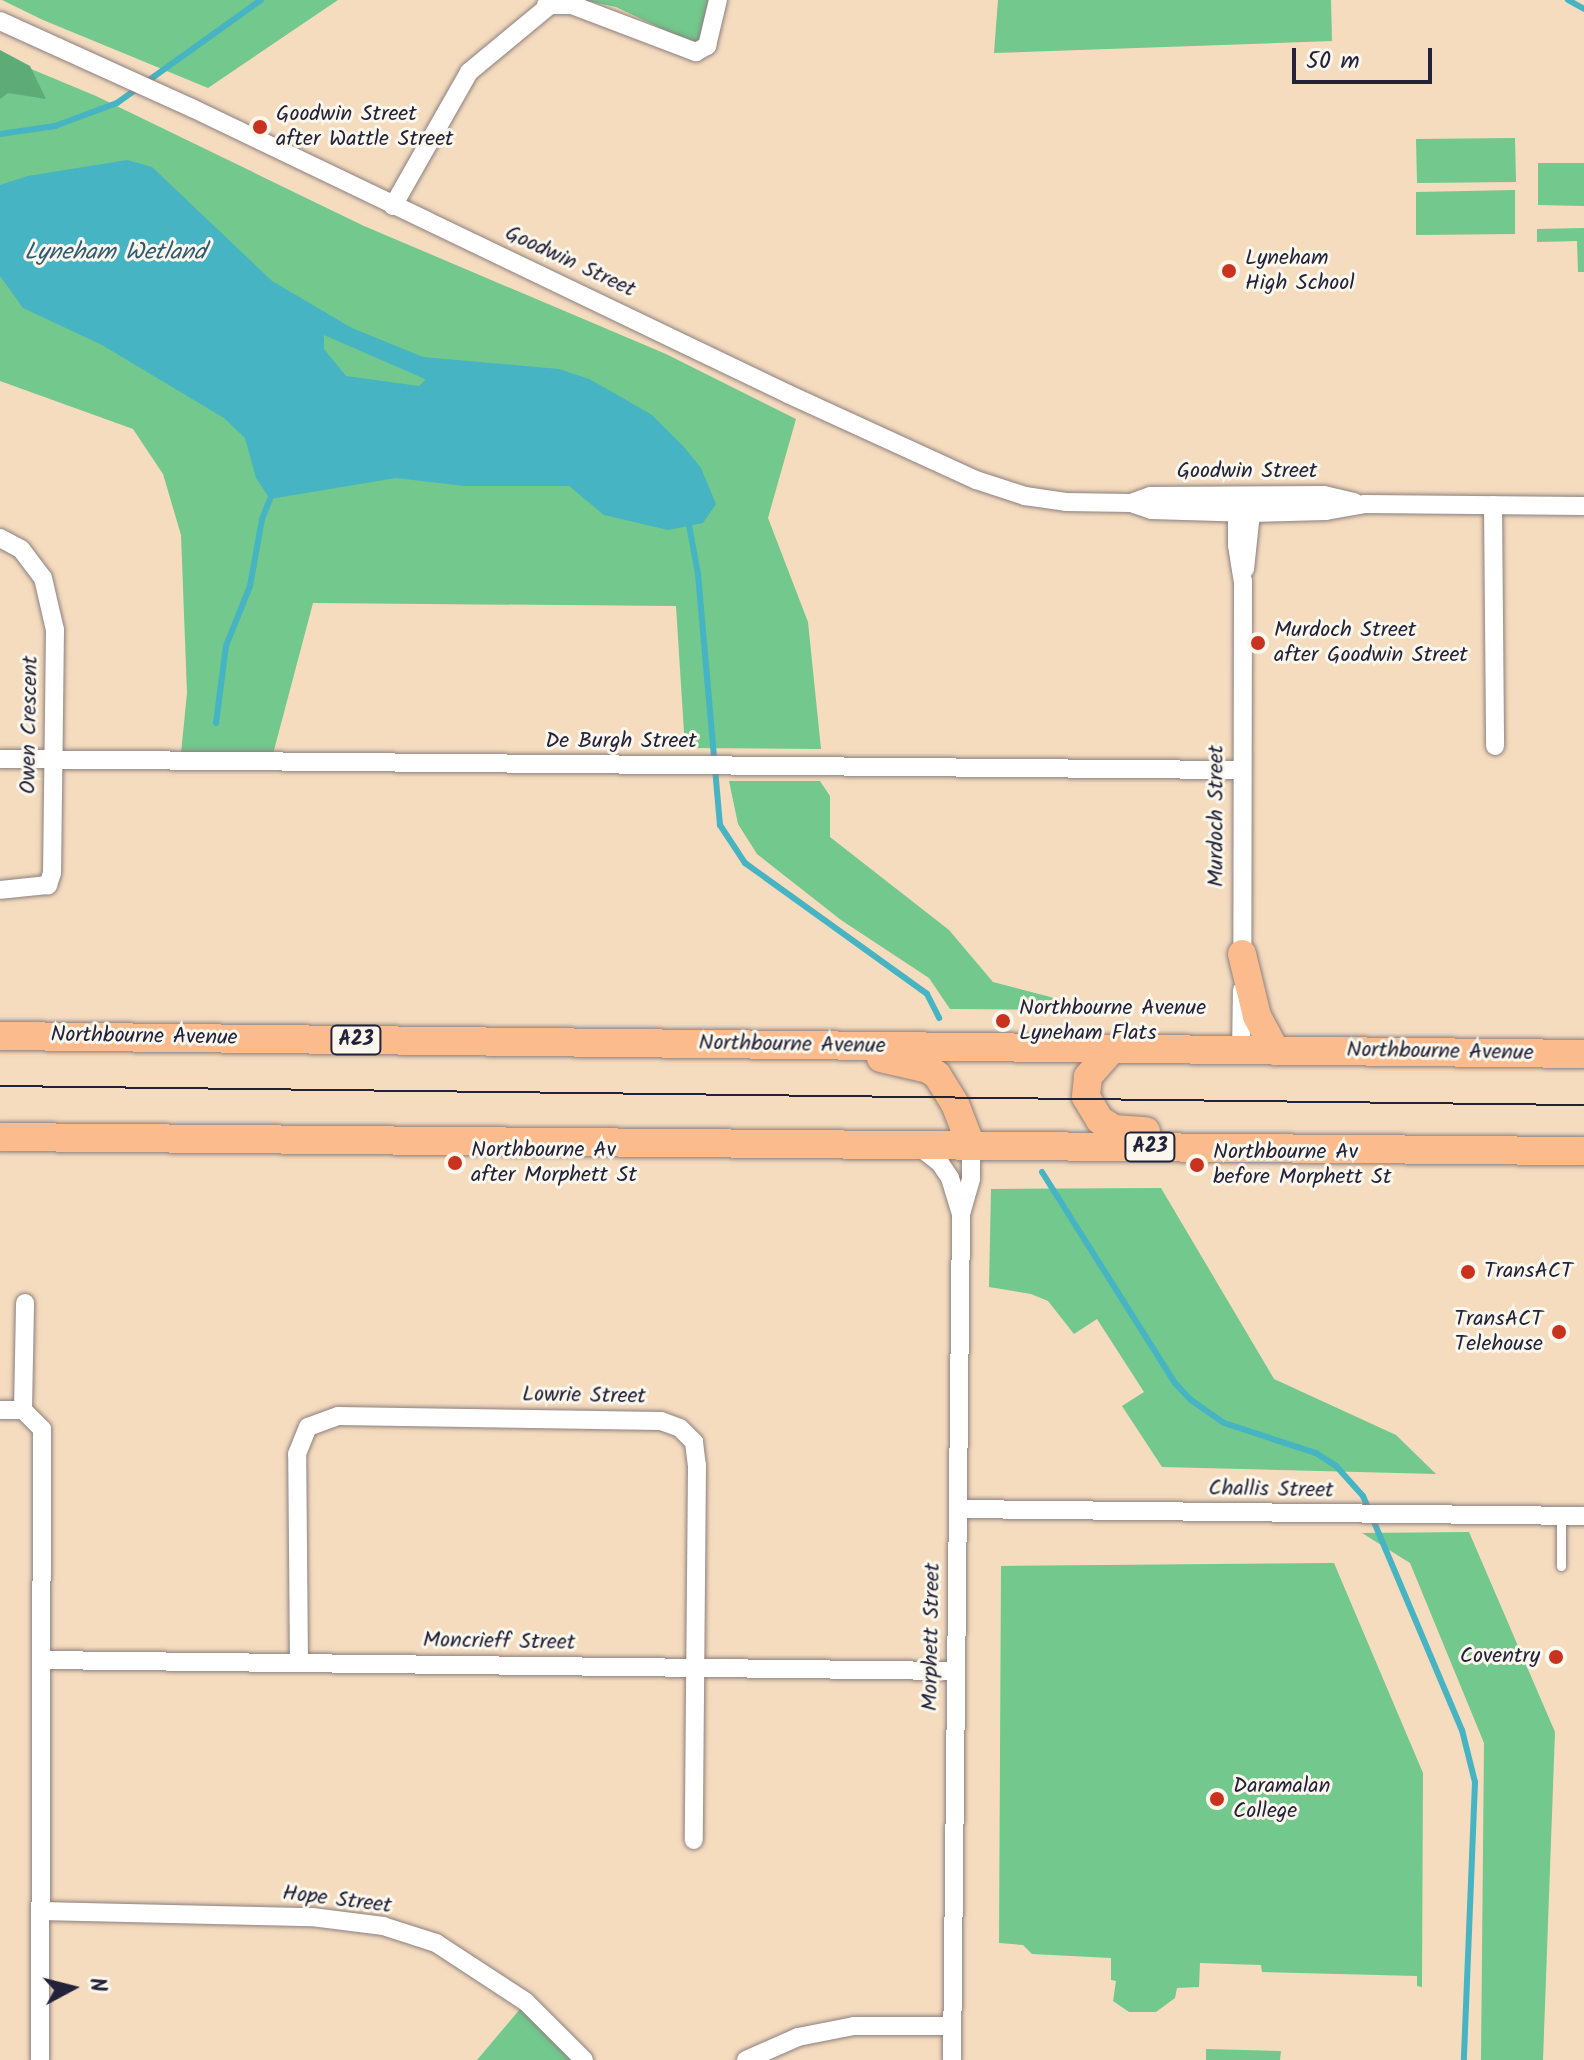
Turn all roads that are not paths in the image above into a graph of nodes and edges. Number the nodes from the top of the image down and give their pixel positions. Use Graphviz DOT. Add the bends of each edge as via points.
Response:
graph roads {
  1 [pos="718,0"];
  2 [pos="551,3"];
  3 [pos="0,21"];
  4 [pos="393,206"];
  5 [pos="1244,504"];
  6 [pos="1493,505"];
  7 [pos="1584,506"];
  8 [pos="0,538"];
  9 [pos="1495,746"];
  10 [pos="0,759"];
  11 [pos="54,760"];
  12 [pos="1241,770"];
  13 [pos="0,890"];
  14 [pos="1242,954"];
  15 [pos="0,1036"];
  16 [pos="864,1047"];
  17 [pos="1112,1049"];
  18 [pos="1241,1051"];
  19 [pos="1276,1051"];
  20 [pos="1584,1054"];
  21 [pos="0,1137"];
  22 [pos="917,1145"];
  23 [pos="971,1145"];
  24 [pos="1330,1149"];
  25 [pos="1584,1151"];
  26 [pos="961,1214"];
  27 [pos="25,1303"];
  28 [pos="0,1410"];
  29 [pos="23,1410"];
  30 [pos="958,1509"];
  31 [pos="1561,1516"];
  32 [pos="1584,1516"];
  33 [pos="1561,1566"];
  34 [pos="41,1660"];
  35 [pos="299,1663"];
  36 [pos="695,1668"];
  37 [pos="956,1671"];
  38 [pos="694,1840"];
  39 [pos="40,1911"];
  40 [pos="952,2026"];
  41 [pos="40,2060"];
  42 [pos="584,2060"];
  43 [pos="746,2060"];
  44 [pos="952,2060"];
  1 -- 2 [label="street" via="707,46 696,52 572,5"];
  2 -- 4 [label="street" via="469,72"];
  3 -- 4 [label="street, Goodwin Street"];
  4 -- 5 [label="street, Goodwin Street" via="976,480 1052,500 1131,503 1151,510"];
  5 -- 6 [label="street, Goodwin Street" via="1326,511 1364,504"];
  5 -- 12 [label="street, Murdoch Street" via="1250,545 1243,581"];
  6 -- 7 [label="street, Goodwin Street"];
  6 -- 9 [label="street"];
  8 -- 11 [label="street, Owen Crescent" via="27,556 50,594 55,630"];
  10 -- 11 [label="street, De Burgh Street"];
  11 -- 12 [label="street, De Burgh Street"];
  11 -- 13 [label="street, Owen Crescent" via="48,885"];
  12 -- 14 [label="street, Murdoch Street"];
  14 -- 18 [label="street, Murdoch Street"];
  14 -- 19 [label="highway" via="1257,1016"];
  15 -- 16 [label="highway, Northbourne Avenue / A23"];
  16 -- 17 [label="highway, Northbourne Avenue / A23"];
  16 -- 23 [label="highway" via="883,1059 937,1075"];
  17 -- 18 [label="highway, Northbourne Avenue / A23"];
  17 -- 24 [label="highway" via="1088,1077 1086,1097 1100,1120 1114,1129"];
  18 -- 19 [label="highway, Northbourne Avenue / A23"];
  19 -- 20 [label="highway, Northbourne Avenue / A23"];
  21 -- 22 [label="highway, A23"];
  22 -- 23 [label="highway, A23"];
  22 -- 26 [label="street, Morphett Street" via="950,1178"];
  23 -- 24 [label="highway, A23"];
  23 -- 26 [label="street, Morphett Street" via="971,1178"];
  24 -- 25 [label="highway, A23"];
  26 -- 30 [label="street, Morphett Street"];
  27 -- 29 [label="street"];
  28 -- 29 [label="street"];
  29 -- 34 [label="street" via="42,1429"];
  30 -- 31 [label="street, Challis Street"];
  30 -- 37 [label="street, Morphett Street"];
  31 -- 32 [label="street, Challis Street"];
  31 -- 33 [label="lane"];
  34 -- 35 [label="street, Moncrieff Street"];
  34 -- 39 [label="street"];
  35 -- 36 [label="street, Moncrieff Street"];
  35 -- 36 [label="street, Lowrie Street" via="297,1454 308,1427 338,1416 661,1421 680,1428 694,1442 697,1465"];
  36 -- 37 [label="street, Moncrieff Street"];
  36 -- 38 [label="street, Lowrie Street"];
  37 -- 40 [label="street, Morphett Street"];
  39 -- 41 [label="street"];
  39 -- 42 [label="street, Hope Street" via="312,1917 383,1926 436,1943 526,2002"];
  40 -- 43 [label="street" via="854,2026 798,2037"];
  40 -- 44 [label="street, Morphett Street"];
}
